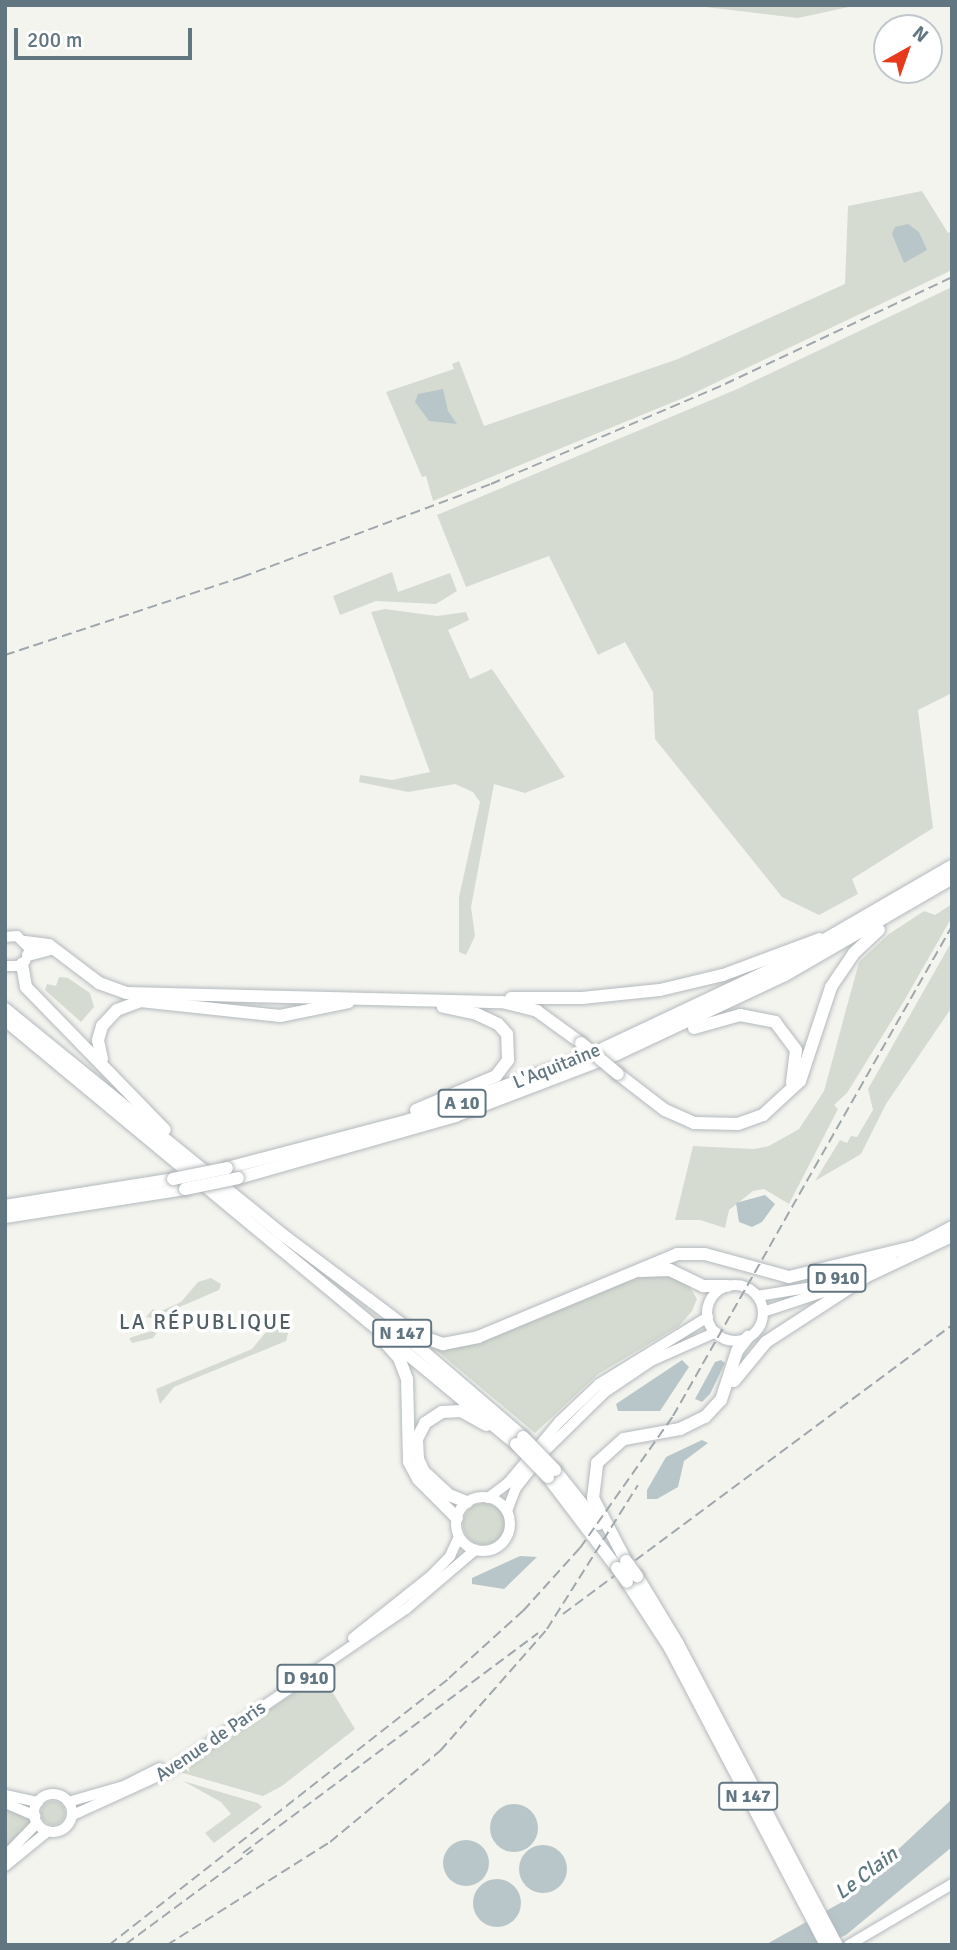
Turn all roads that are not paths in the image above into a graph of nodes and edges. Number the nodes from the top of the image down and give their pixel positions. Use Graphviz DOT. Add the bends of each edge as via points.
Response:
graph roads {
  1 [pos="952,866"];
  2 [pos="952,878"];
  3 [pos="912,903"];
  4 [pos="841,933"];
  5 [pos="5,937"];
  6 [pos="25,954"];
  7 [pos="5,966"];
  8 [pos="144,997"];
  9 [pos="360,999"];
  10 [pos="404,1000"];
  11 [pos="452,1001"];
  12 [pos="5,1009"];
  13 [pos="5,1020"];
  14 [pos="106,1065"];
  15 [pos="540,1086"];
  16 [pos="788,1094"];
  17 [pos="225,1166"];
  18 [pos="5,1206"];
  19 [pos="5,1217"];
  20 [pos="952,1226"];
  21 [pos="276,1229"];
  22 [pos="952,1237"];
  23 [pos="913,1247"];
  24 [pos="293,1257"];
  25 [pos="624,1275"];
  26 [pos="863,1279"];
  27 [pos="727,1286"];
  28 [pos="757,1296"];
  29 [pos="763,1312"];
  30 [pos="708,1317"];
  31 [pos="716,1332"];
  32 [pos="748,1337"];
  33 [pos="727,1389"];
  34 [pos="518,1441"];
  35 [pos="488,1498"];
  36 [pos="467,1502"];
  37 [pos="507,1511"];
  38 [pos="457,1518"];
  39 [pos="459,1536"];
  40 [pos="475,1550"];
  41 [pos="623,1563"];
  42 [pos="5,1795"];
  43 [pos="38,1802"];
  44 [pos="68,1802"];
  45 [pos="5,1803"];
  46 [pos="73,1815"];
  47 [pos="36,1820"];
  48 [pos="48,1830"];
  49 [pos="5,1856"];
  50 [pos="5,1866"];
  51 [pos="952,1884"];
  52 [pos="800,1885"];
  53 [pos="826,1945"];
  54 [pos="837,1945"];
  55 [pos="849,1945"];
  1 -- 4 [label="highway, L'Aquitaine / A 10"];
  2 -- 3 [label="highway, L'Aquitaine / A 10"];
  3 -- 15 [label="highway, L'Aquitaine / A 10" via="727,1005"];
  3 -- 16 [label="highway" via="862,945 838,974 822,1007 805,1070"];
  4 -- 11 [label="highway" via="723,975 660,990 607,997"];
  4 -- 17 [label="highway, L'Aquitaine / A 10" via="687,1012 547,1072 410,1120"];
  5 -- 6 [label="main road" via="17,936"];
  6 -- 7 [label="main road"];
  6 -- 8 [label="highway" via="47,948 106,987"];
  6 -- 14 [label="highway" via="26,987"];
  8 -- 9 [label="highway"];
  8 -- 9 [label="highway" via="222,1013 280,1016"];
  8 -- 14 [label="highway" via="117,1010 102,1026 98,1047"];
  9 -- 10 [label="highway"];
  10 -- 11 [label="highway"];
  10 -- 17 [label="highway" via="492,1020 506,1034 510,1048 502,1071 393,1118"];
  11 -- 16 [label="highway, bridge" via="528,1007 665,1111 708,1126 752,1120"];
  12 -- 21 [label="highway, N 147"];
  13 -- 24 [label="highway, N 147"];
  14 -- 21 [label="highway" via="175,1141"];
  15 -- 16 [label="highway" via="706,1024 749,1015 775,1022 793,1044 796,1070"];
  15 -- 19 [label="highway, L'Aquitaine / A 10, bridge" via="366,1144 238,1178"];
  17 -- 18 [label="highway, bridge" via="137,1186"];
  20 -- 23 [label="main road, D 910"];
  21 -- 25 [label="highway" via="415,1334 443,1344 478,1337"];
  21 -- 34 [label="highway, N 147"];
  22 -- 26 [label="main road, D 910"];
  23 -- 25 [label="highway" via="798,1276 772,1275 695,1253 665,1257"];
  23 -- 28 [label="main road, D 910" via="813,1287"];
  24 -- 34 [label="highway, N 147"];
  24 -- 38 [label="highway" via="399,1358 408,1387 409,1462 418,1479"];
  25 -- 27 [label="highway" via="663,1269 708,1288"];
  26 -- 29 [label="main road, D 910"];
  26 -- 33 [label="highway" via="766,1342"];
  27 -- 28 [label="main road" via="744,1286"];
  27 -- 30 [label="main road" via="711,1299"];
  28 -- 29 [label="main road"];
  29 -- 32 [label="main road"];
  30 -- 31 [label="main road"];
  30 -- 35 [label="main road" via="599,1384 559,1422 508,1483"];
  31 -- 32 [label="main road" via="730,1341"];
  31 -- 37 [label="main road" via="659,1357 604,1392 545,1451 516,1488"];
  32 -- 33 [label="highway" via="737,1352"];
  33 -- 41 [label="highway" via="715,1408 693,1424 624,1439 597,1463 593,1498"];
  34 -- 36 [label="highway, N 147" via="461,1412 442,1412 425,1423 416,1445 420,1465 449,1495"];
  34 -- 41 [label="highway, N 147, bridge" via="551,1473"];
  35 -- 36 [label="main road"];
  35 -- 37 [label="main road"];
  36 -- 38 [label="main road"];
  37 -- 40 [label="main road" via="511,1526 506,1540 489,1551"];
  38 -- 39 [label="main road"];
  39 -- 40 [label="main road"];
  39 -- 44 [label="main road, Avenue de Paris / D 910" via="450,1556 421,1584 299,1675 155,1771"];
  40 -- 46 [label="main road, Avenue de Paris / D 910" via="406,1609 178,1765 149,1783"];
  41 -- 52 [label="highway, N 147, bridge"];
  42 -- 43 [label="main road"];
  43 -- 44 [label="main road" via="52,1794"];
  43 -- 47 [label="main road"];
  44 -- 46 [label="main road"];
  45 -- 47 [label="main road"];
  46 -- 48 [label="main road" via="64,1829"];
  47 -- 48 [label="main road"];
  47 -- 49 [label="main road"];
  48 -- 50 [label="main road"];
  51 -- 55 [label="main road"];
  52 -- 53 [label="highway, N 147"];
  52 -- 54 [label="highway, N 147"];
}
